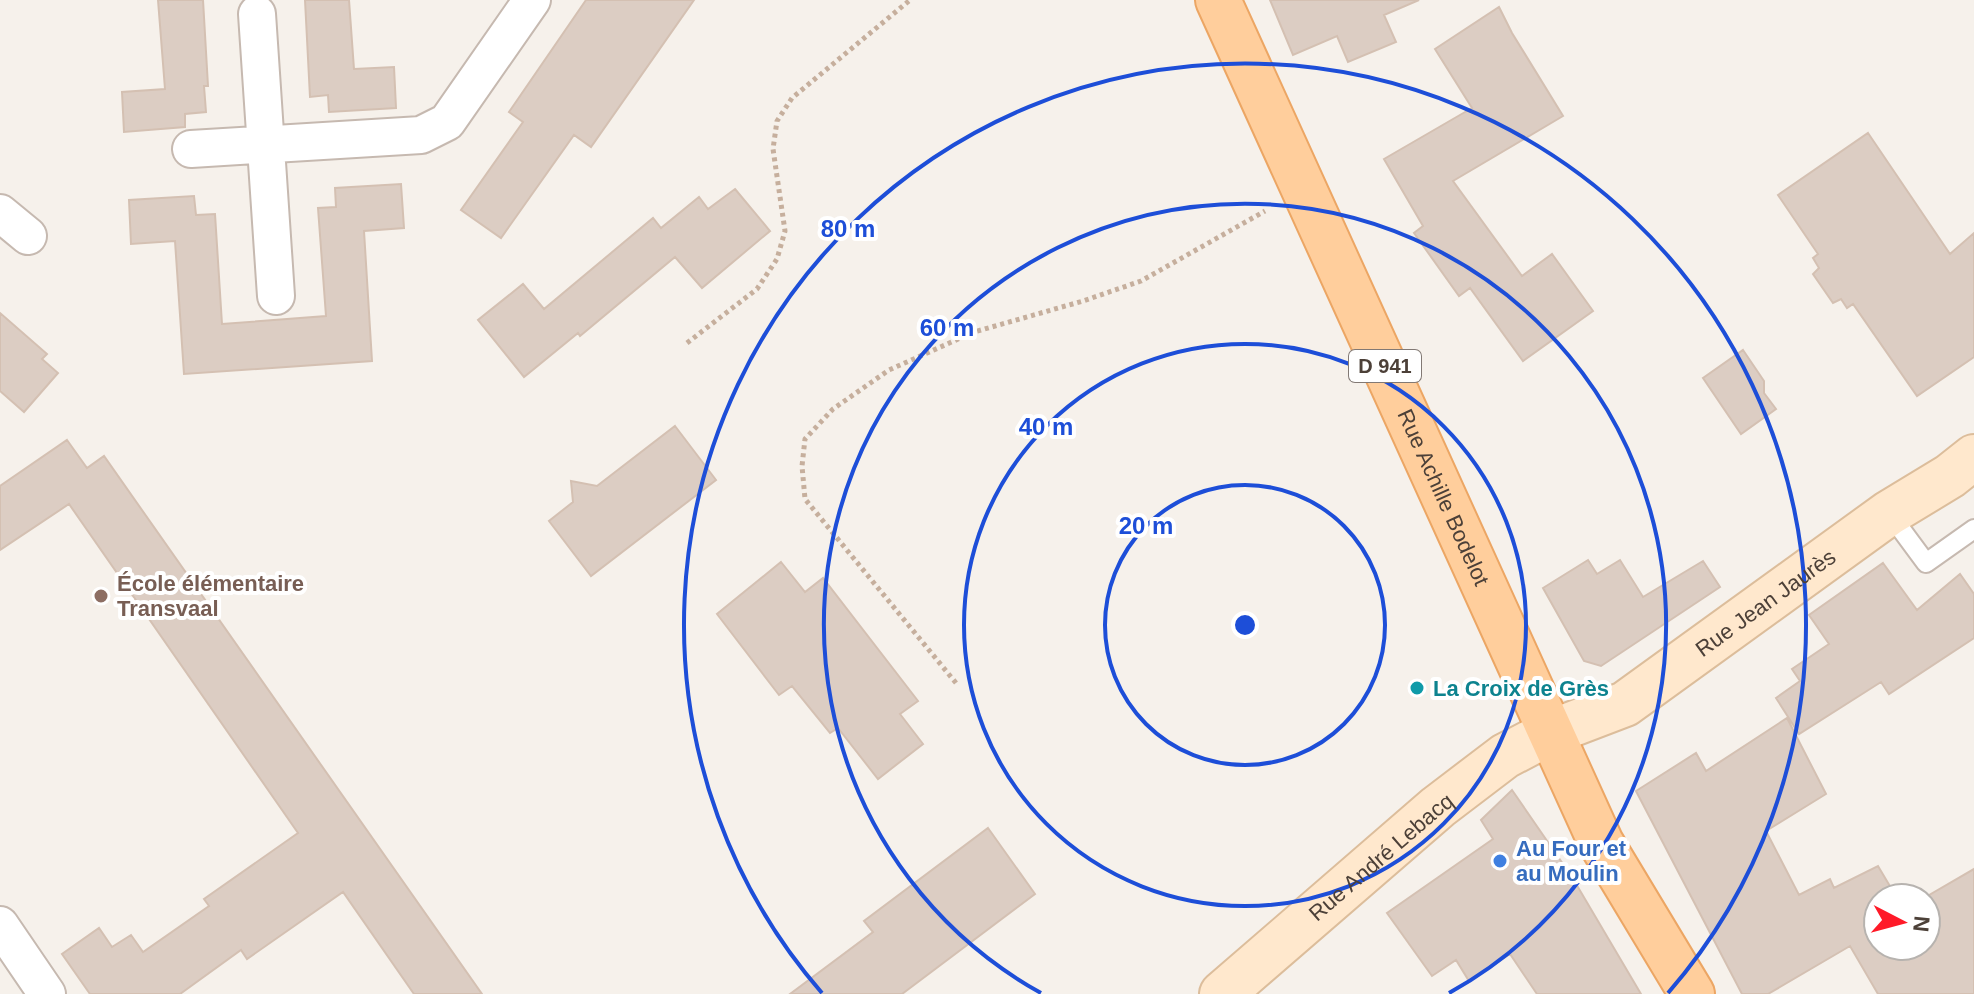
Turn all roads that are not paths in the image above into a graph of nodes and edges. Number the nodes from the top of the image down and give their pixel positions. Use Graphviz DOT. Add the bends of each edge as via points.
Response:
graph roads {
  1 [pos="532,0"];
  2 [pos="1218,0"];
  3 [pos="257,14"];
  4 [pos="265,143"];
  5 [pos="191,149"];
  6 [pos="0,213"];
  7 [pos="28,236"];
  8 [pos="276,296"];
  9 [pos="1974,457"];
  10 [pos="1889,513"];
  11 [pos="1974,529"];
  12 [pos="1549,733"];
  13 [pos="0,925"];
  14 [pos="47,994"];
  15 [pos="1222,994"];
  16 [pos="1692,994"];
  1 -- 4 [label="street" via="447,122 421,135"];
  2 -- 12 [label="main road, Rue Achille Bodelot / D 941"];
  3 -- 4 [label="street"];
  4 -- 5 [label="street"];
  4 -- 8 [label="street"];
  6 -- 7 [label="street"];
  9 -- 10 [label="main road, Rue Jean Jaurès"];
  10 -- 11 [label="lane" via="1926,563"];
  10 -- 12 [label="main road, Rue Jean Jaurès" via="1625,704"];
  12 -- 15 [label="main road, Rue André Lebacq" via="1505,756 1438,807"];
  12 -- 16 [label="main road, D 941" via="1601,843"];
  13 -- 14 [label="street"];
}
